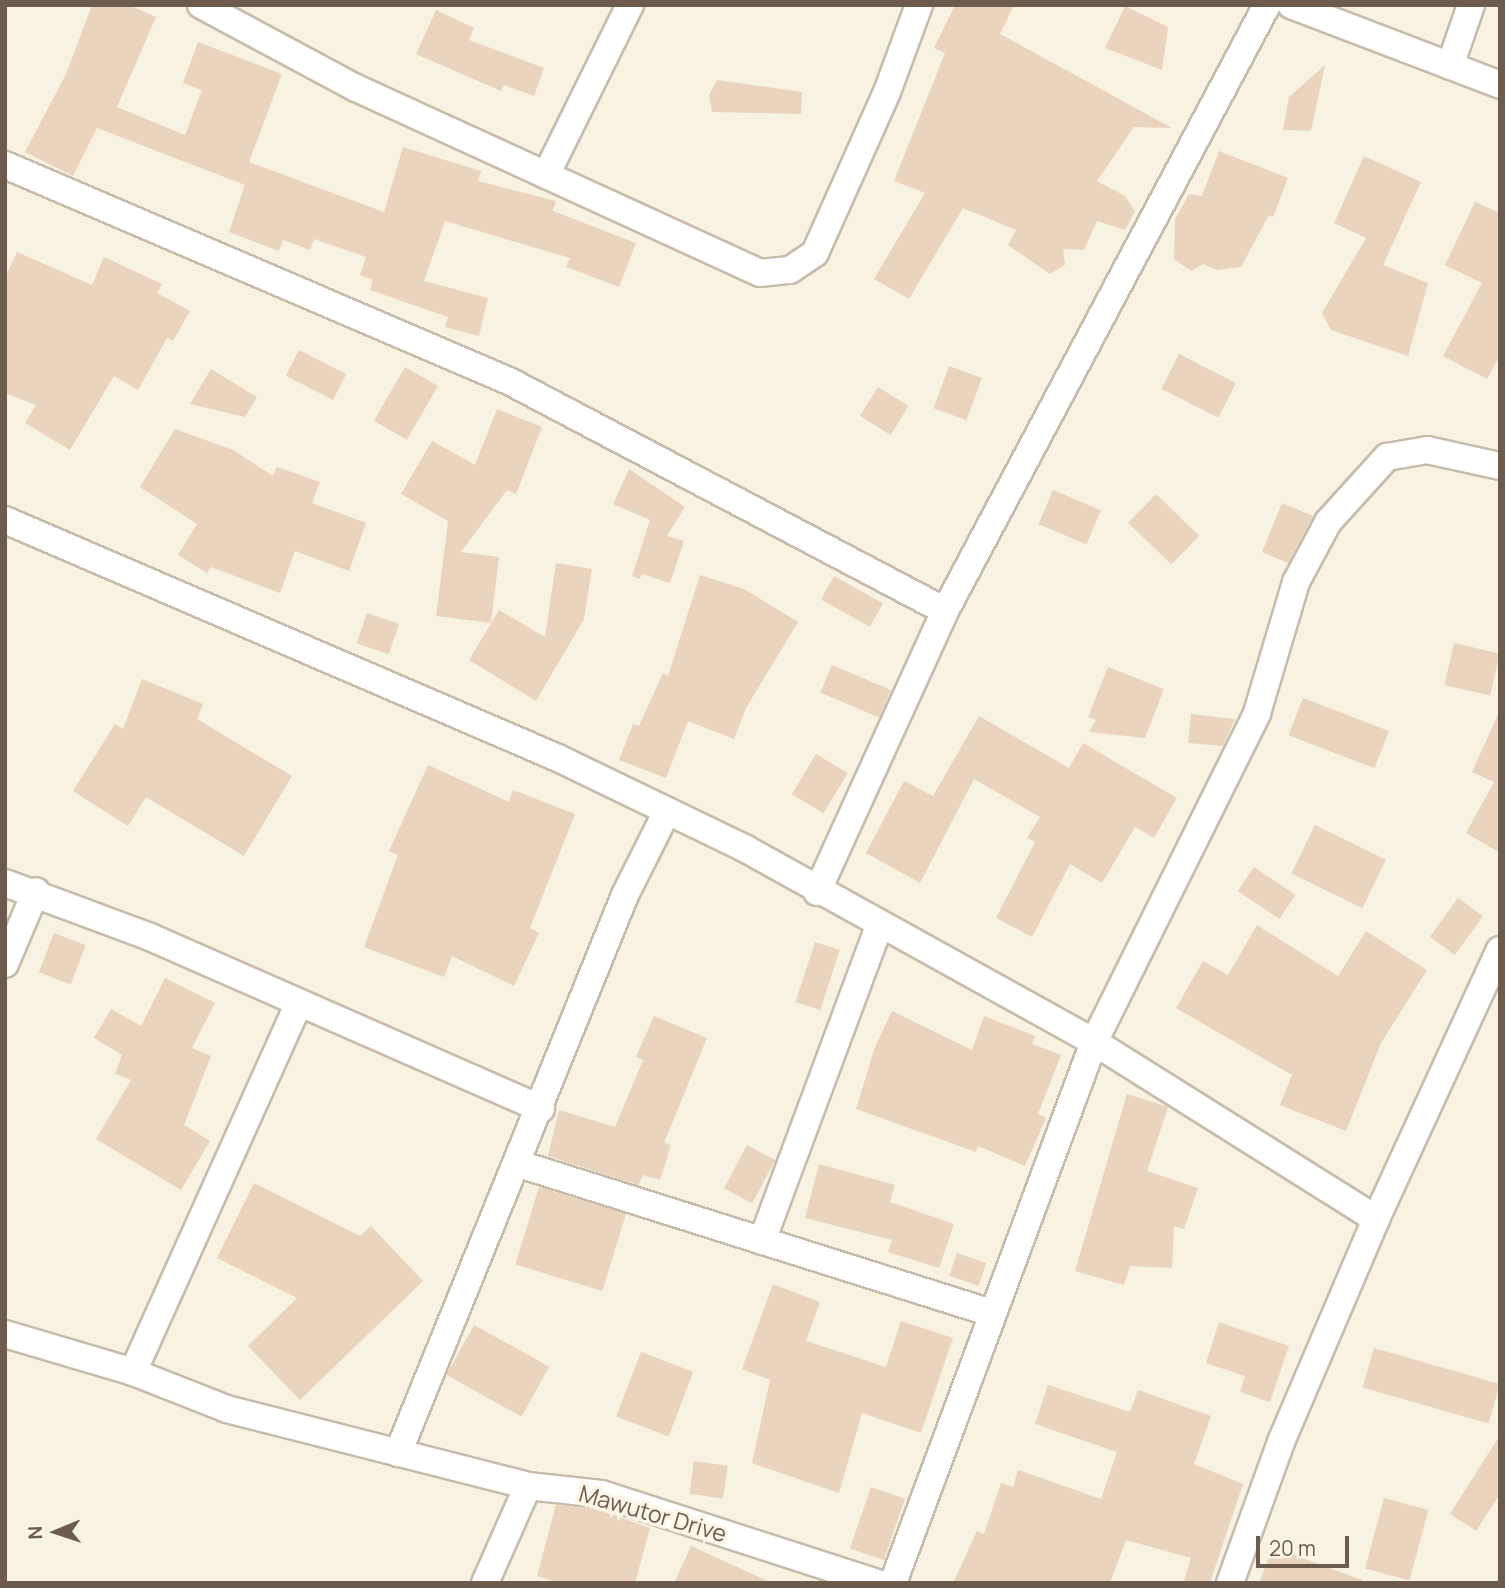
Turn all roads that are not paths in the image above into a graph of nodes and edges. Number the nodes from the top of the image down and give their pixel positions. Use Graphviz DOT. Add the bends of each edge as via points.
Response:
graph roads {
  1 [pos="630,5"];
  2 [pos="919,5"];
  3 [pos="1267,5"];
  4 [pos="1291,5"];
  5 [pos="1471,5"];
  6 [pos="206,6"];
  7 [pos="1450,66"];
  8 [pos="1500,85"];
  9 [pos="5,165"];
  10 [pos="546,175"];
  11 [pos="1500,466"];
  12 [pos="5,520"];
  13 [pos="945,611"];
  14 [pos="667,811"];
  15 [pos="5,883"];
  16 [pos="36,891"];
  17 [pos="817,892"];
  18 [pos="880,926"];
  19 [pos="1500,950"];
  20 [pos="5,964"];
  21 [pos="298,1004"];
  22 [pos="1094,1042"];
  23 [pos="541,1109"];
  24 [pos="519,1164"];
  25 [pos="1376,1219"];
  26 [pos="762,1241"];
  27 [pos="992,1313"];
  28 [pos="5,1334"];
  29 [pos="133,1372"];
  30 [pos="398,1453"];
  31 [pos="527,1486"];
  32 [pos="485,1583"];
  33 [pos="877,1583"];
  34 [pos="893,1583"];
  35 [pos="1230,1583"];
  1 -- 10 [label="street"];
  2 -- 10 [label="street" via="887,92 815,253 790,270 761,273"];
  3 -- 13 [label="street"];
  4 -- 7 [label="street"];
  5 -- 7 [label="street"];
  6 -- 10 [label="street" via="354,87"];
  7 -- 8 [label="street"];
  9 -- 13 [label="street" via="509,381"];
  11 -- 22 [label="street" via="1427,450 1387,457 1328,522 1296,582 1257,713"];
  12 -- 14 [label="street" via="252,622 396,692 558,758"];
  13 -- 17 [label="street"];
  14 -- 17 [label="street" via="744,848"];
  14 -- 23 [label="street" via="625,895"];
  15 -- 16 [label="street"];
  16 -- 20 [label="street"];
  16 -- 21 [label="street"];
  17 -- 18 [label="street"];
  18 -- 22 [label="street"];
  18 -- 26 [label="street"];
  19 -- 25 [label="street"];
  21 -- 23 [label="street"];
  21 -- 29 [label="street"];
  22 -- 25 [label="street"];
  22 -- 27 [label="street"];
  23 -- 24 [label="street"];
  24 -- 26 [label="street"];
  24 -- 30 [label="street"];
  25 -- 35 [label="street" via="1281,1442"];
  26 -- 27 [label="street"];
  27 -- 34 [label="street"];
  28 -- 29 [label="street, Mawutor Drive"];
  29 -- 30 [label="street, Mawutor Drive" via="228,1409"];
  30 -- 31 [label="street, Mawutor Drive"];
  31 -- 32 [label="street"];
  31 -- 33 [label="street, Mawutor Drive" via="602,1494"];
}
